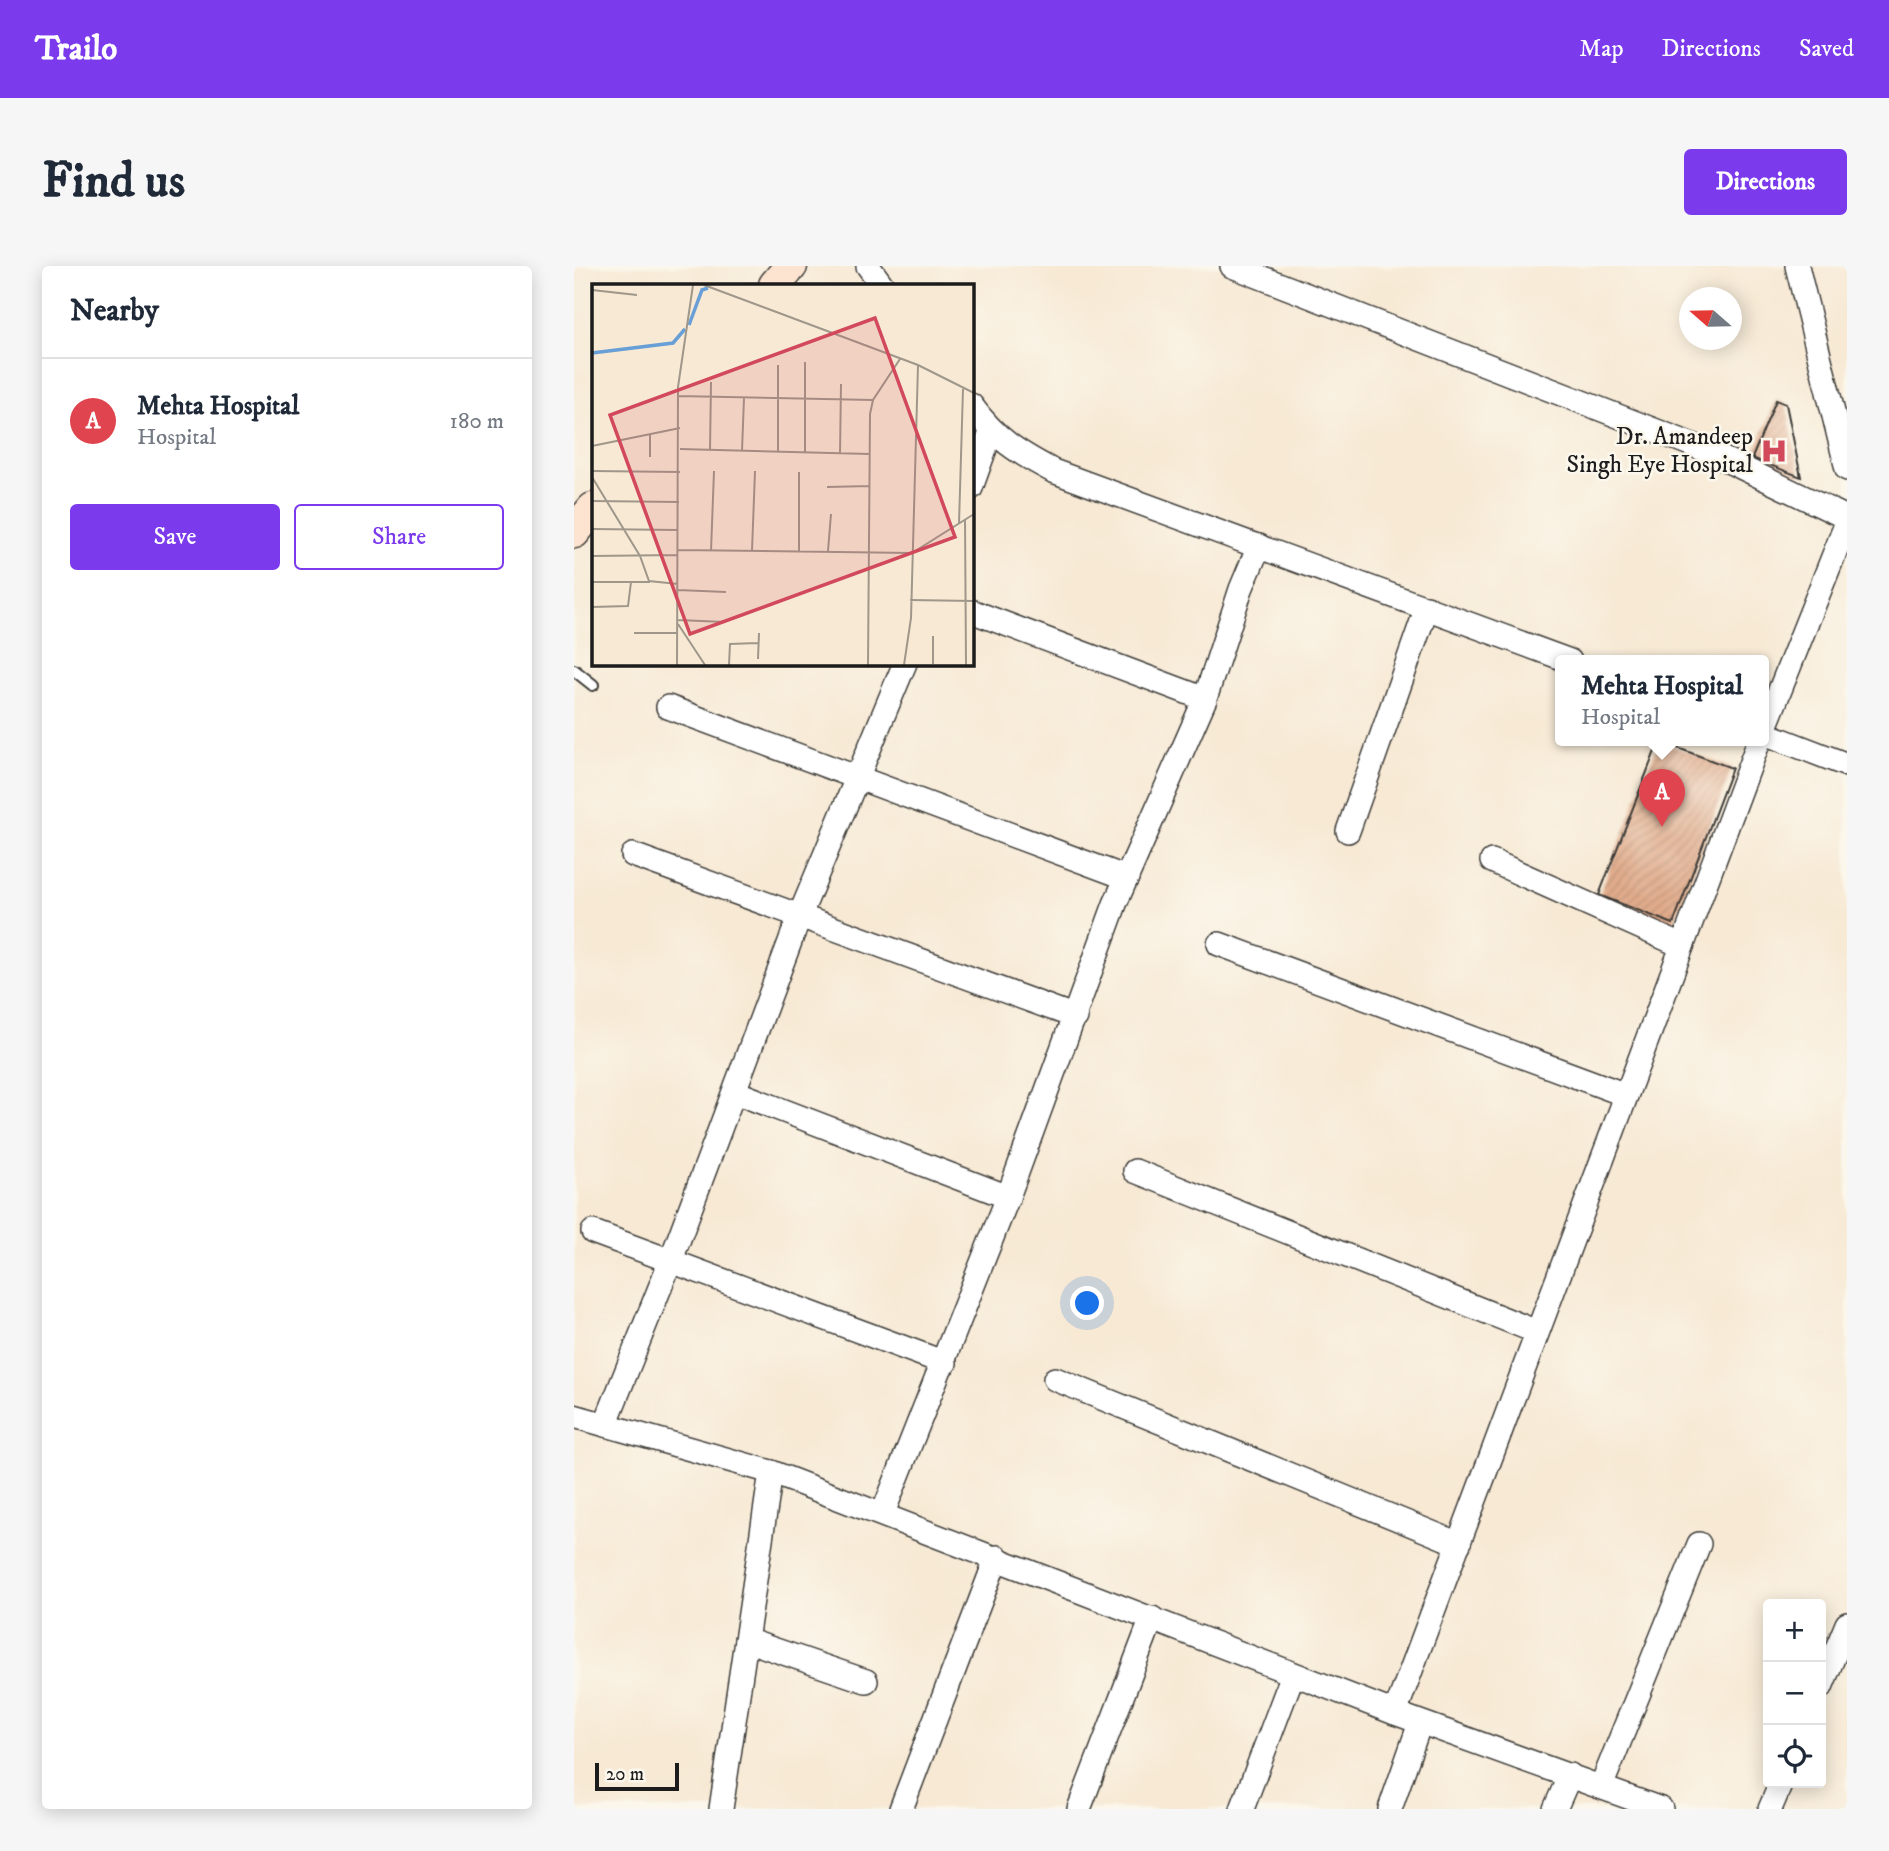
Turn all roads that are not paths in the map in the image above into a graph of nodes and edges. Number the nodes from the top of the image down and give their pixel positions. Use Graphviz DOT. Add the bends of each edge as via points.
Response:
graph roads {
  1 [pos="791,266"];
  2 [pos="868,266"];
  3 [pos="1232,266"];
  4 [pos="1797,266"];
  5 [pos="776,284"];
  6 [pos="881,284"];
  7 [pos="973,408"];
  8 [pos="991,432"];
  9 [pos="1847,469"];
  10 [pos="973,482"];
  11 [pos="592,510"];
  12 [pos="1847,520"];
  13 [pos="574,532"];
  14 [pos="1259,546"];
  15 [pos="1427,607"];
  16 [pos="973,612"];
  17 [pos="1555,655"];
  18 [pos="904,665"];
  19 [pos="574,670"];
  20 [pos="593,685"];
  21 [pos="1205,699"];
  22 [pos="668,707"];
  23 [pos="1769,717"];
  24 [pos="1769,734"];
  25 [pos="1757,746"];
  26 [pos="1847,765"];
  27 [pos="859,778"];
  28 [pos="1348,831"];
  29 [pos="633,855"];
  30 [pos="1492,861"];
  31 [pos="1126,878"];
  32 [pos="800,915"];
  33 [pos="1219,944"];
  34 [pos="1682,946"];
  35 [pos="1076,1017"];
  36 [pos="735,1092"];
  37 [pos="1626,1095"];
  38 [pos="1135,1171"];
  39 [pos="1008,1197"];
  40 [pos="593,1232"];
  41 [pos="671,1260"];
  42 [pos="1537,1332"];
  43 [pos="945,1363"];
  44 [pos="1055,1379"];
  45 [pos="574,1416"];
  46 [pos="605,1425"];
  47 [pos="771,1472"];
  48 [pos="883,1513"];
  49 [pos="1459,1544"];
  50 [pos="1699,1544"];
  51 [pos="997,1557"];
  52 [pos="1152,1618"];
  53 [pos="1847,1624"];
  54 [pos="746,1640"];
  55 [pos="1293,1674"];
  56 [pos="1826,1675"];
  57 [pos="866,1681"];
  58 [pos="1395,1713"];
  59 [pos="1420,1723"];
  60 [pos="1570,1775"];
  61 [pos="1601,1787"];
  62 [pos="1779,1788"];
  63 [pos="721,1809"];
  64 [pos="901,1809"];
  65 [pos="1079,1809"];
  66 [pos="1242,1809"];
  67 [pos="1390,1809"];
  68 [pos="1555,1809"];
  69 [pos="1661,1809"];
  70 [pos="1770,1809"];
  1 -- 5 [label="street"];
  2 -- 6 [label="street"];
  3 -- 12 [label="street" via="1703,449"];
  4 -- 9 [label="street"];
  7 -- 8 [label="street"];
  8 -- 10 [label="street"];
  8 -- 14 [label="street" via="1053,471"];
  11 -- 13 [label="street"];
  12 -- 23 [label="street"];
  14 -- 15 [label="street"];
  14 -- 21 [label="street"];
  15 -- 17 [label="street"];
  15 -- 28 [label="street"];
  16 -- 21 [label="street"];
  18 -- 27 [label="street"];
  19 -- 20 [label="lane"];
  21 -- 31 [label="street"];
  22 -- 27 [label="street"];
  24 -- 26 [label="street"];
  25 -- 34 [label="street"];
  27 -- 31 [label="street"];
  27 -- 32 [label="street"];
  29 -- 32 [label="street"];
  30 -- 34 [label="street"];
  31 -- 35 [label="street"];
  32 -- 35 [label="street"];
  32 -- 36 [label="street"];
  33 -- 37 [label="street"];
  34 -- 37 [label="street"];
  35 -- 39 [label="street"];
  36 -- 39 [label="street"];
  36 -- 41 [label="street"];
  37 -- 42 [label="street"];
  38 -- 42 [label="street"];
  39 -- 43 [label="street"];
  40 -- 41 [label="street"];
  41 -- 43 [label="street"];
  41 -- 46 [label="street"];
  42 -- 49 [label="street"];
  43 -- 48 [label="street"];
  44 -- 49 [label="street"];
  45 -- 46 [label="street"];
  46 -- 47 [label="street"];
  47 -- 48 [label="street"];
  47 -- 54 [label="street"];
  48 -- 51 [label="street"];
  49 -- 58 [label="street"];
  50 -- 61 [label="street"];
  51 -- 52 [label="street"];
  51 -- 64 [label="street"];
  52 -- 55 [label="street"];
  52 -- 65 [label="street"];
  53 -- 56 [label="street"];
  54 -- 57 [label="street"];
  54 -- 63 [label="street"];
  55 -- 58 [label="street"];
  55 -- 66 [label="street"];
  58 -- 59 [label="street"];
  59 -- 60 [label="street"];
  59 -- 67 [label="street"];
  60 -- 61 [label="street"];
  60 -- 68 [label="street"];
  61 -- 69 [label="street"];
  62 -- 70 [label="street"];
}
